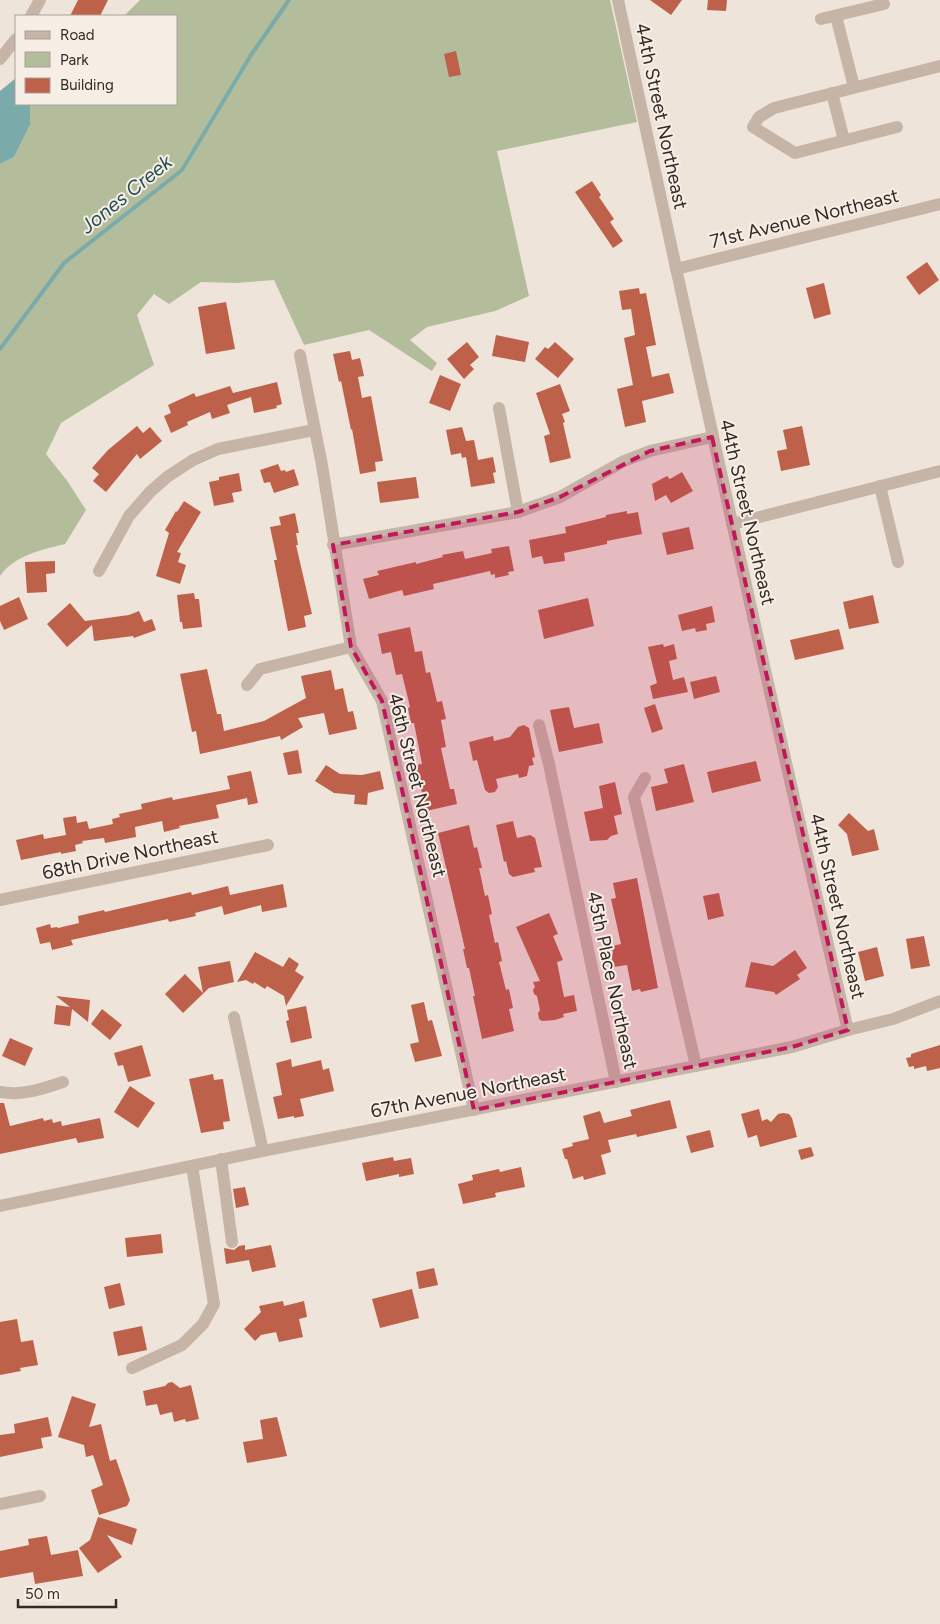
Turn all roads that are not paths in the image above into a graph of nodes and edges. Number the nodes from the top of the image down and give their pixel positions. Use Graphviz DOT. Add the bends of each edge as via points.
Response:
graph roads {
  1 [pos="40,0"];
  2 [pos="618,0"];
  3 [pos="884,4"];
  4 [pos="32,15"];
  5 [pos="836,16"];
  6 [pos="821,19"];
  7 [pos="15,40"];
  8 [pos="0,59"];
  9 [pos="940,66"];
  10 [pos="854,88"];
  11 [pos="832,93"];
  12 [pos="897,127"];
  13 [pos="844,140"];
  14 [pos="940,204"];
  15 [pos="676,269"];
  16 [pos="300,355"];
  17 [pos="499,408"];
  18 [pos="314,430"];
  19 [pos="712,437"];
  20 [pos="940,470"];
  21 [pos="880,486"];
  22 [pos="518,512"];
  23 [pos="732,524"];
  24 [pos="333,545"];
  25 [pos="898,562"];
  26 [pos="99,571"];
  27 [pos="351,647"];
  28 [pos="247,685"];
  29 [pos="539,725"];
  30 [pos="645,778"];
  31 [pos="268,845"];
  32 [pos="0,900"];
  33 [pos="940,1001"];
  34 [pos="234,1017"];
  35 [pos="848,1030"];
  36 [pos="696,1066"];
  37 [pos="62,1082"];
  38 [pos="616,1082"];
  39 [pos="0,1092"];
  40 [pos="474,1110"];
  41 [pos="263,1151"];
  42 [pos="221,1159"];
  43 [pos="192,1166"];
  44 [pos="0,1206"];
  45 [pos="232,1242"];
  46 [pos="132,1368"];
  47 [pos="40,1496"];
  48 [pos="0,1504"];
  1 -- 4 [label="street"];
  2 -- 15 [label="street, 44th Street Northeast"];
  3 -- 5 [label="street"];
  5 -- 6 [label="street"];
  5 -- 10 [label="street"];
  7 -- 8 [label="street"];
  9 -- 10 [label="street"];
  10 -- 11 [label="street"];
  11 -- 13 [label="street"];
  11 -- 13 [label="street" via="774,108 759,117 752,127 795,153"];
  12 -- 13 [label="street"];
  14 -- 15 [label="street, 71st Avenue Northeast"];
  15 -- 19 [label="street, 44th Street Northeast"];
  16 -- 18 [label="street, 46th Street Northeast"];
  17 -- 22 [label="street"];
  18 -- 24 [label="street, 46th Street Northeast"];
  18 -- 26 [label="street" via="218,449 167,476 129,516"];
  19 -- 22 [label="street" via="650,451 624,461 560,497"];
  19 -- 23 [label="street, 44th Street Northeast"];
  20 -- 21 [label="street"];
  21 -- 23 [label="street"];
  21 -- 25 [label="street"];
  22 -- 24 [label="street"];
  23 -- 35 [label="street, 44th Street Northeast"];
  24 -- 27 [label="street, 46th Street Northeast"];
  27 -- 28 [label="street" via="260,669"];
  27 -- 40 [label="street, 46th Street Northeast" via="382,701"];
  29 -- 38 [label="street, 45th Place Northeast"];
  30 -- 36 [label="street" via="634,797"];
  31 -- 32 [label="street, 68th Drive Northeast"];
  33 -- 35 [label="street, 67th Avenue Northeast" via="893,1019"];
  34 -- 41 [label="street"];
  35 -- 36 [label="street, 67th Avenue Northeast" via="792,1047"];
  36 -- 38 [label="street, 67th Avenue Northeast"];
  37 -- 39 [label="street" via="31,1093"];
  38 -- 40 [label="street, 67th Avenue Northeast"];
  40 -- 41 [label="street, 67th Avenue Northeast"];
  41 -- 42 [label="street, 67th Avenue Northeast"];
  42 -- 43 [label="street, 67th Avenue Northeast"];
  42 -- 45 [label="street"];
  43 -- 44 [label="street, 67th Avenue Northeast"];
  43 -- 46 [label="street" via="214,1304 203,1324 182,1345"];
  47 -- 48 [label="street"];
}
